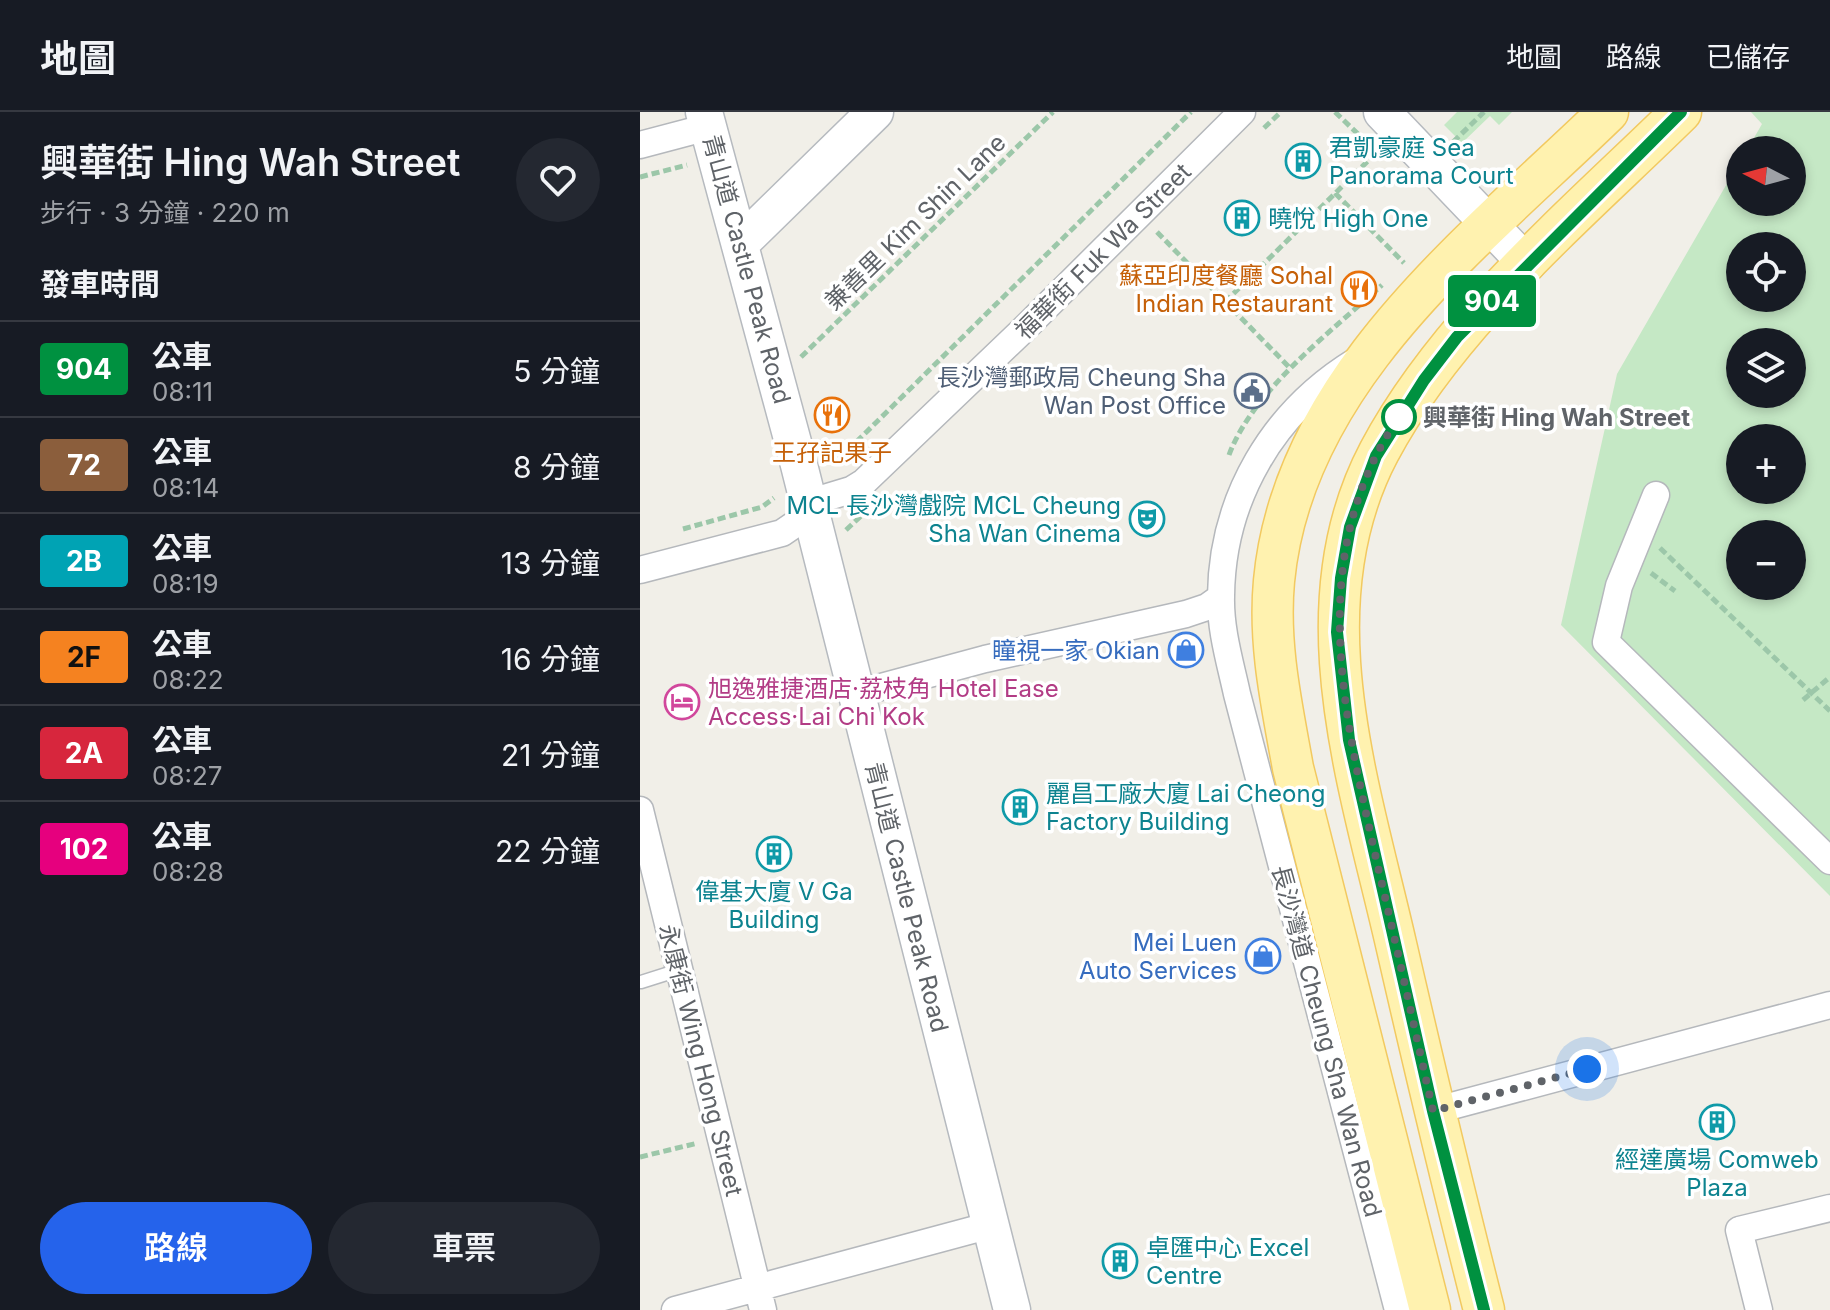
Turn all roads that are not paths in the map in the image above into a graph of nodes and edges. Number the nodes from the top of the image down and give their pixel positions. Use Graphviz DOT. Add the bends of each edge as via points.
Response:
graph roads {
  1 [pos="875,112"];
  2 [pos="1242,112"];
  3 [pos="1382,112"];
  4 [pos="1608,112"];
  5 [pos="1681,112"];
  6 [pos="706,120"];
  7 [pos="640,145"];
  8 [pos="1491,225"];
  9 [pos="741,243"];
  10 [pos="1527,264"];
  11 [pos="1371,352"];
  12 [pos="1656,495"];
  13 [pos="791,501"];
  14 [pos="640,570"];
  15 [pos="1221,597"];
  16 [pos="855,694"];
  17 [pos="640,810"];
  18 [pos="1830,861"];
  19 [pos="679,970"];
  20 [pos="641,982"];
  21 [pos="1830,1005"];
  22 [pos="1433,1111"];
  23 [pos="1830,1208"];
  24 [pos="991,1225"];
  25 [pos="760,1299"];
  26 [pos="675,1310"];
  27 [pos="1012,1310"];
  28 [pos="1398,1310"];
  29 [pos="1430,1310"];
  30 [pos="1484,1310"];
  31 [pos="1759,1310"];
  1 -- 9 [label="main road"];
  2 -- 13 [label="street, 福華街 Fuk Wa Street" via="864,482 851,490"];
  3 -- 8 [label="main road"];
  4 -- 8 [label="main road, 長沙灣道 Cheung Sha Wan Road"];
  5 -- 10 [label="main road"];
  6 -- 7 [label="street"];
  6 -- 9 [label="main road, 青山道 Castle Peak Road"];
  8 -- 10 [label="main road"];
  8 -- 11 [label="main road, 長沙灣道 Cheung Sha Wan Road"];
  9 -- 13 [label="main road, 青山道 Castle Peak Road"];
  10 -- 22 [label="main road" via="1457,337 1395,423 1376,456 1350,527 1341,578 1337,632 1349,740"];
  11 -- 15 [label="street, 長沙灣道 Cheung Sha Wan Road" via="1312,392 1263,448 1227,541"];
  11 -- 29 [label="main road, 長沙灣道 Cheung Sha Wan Road" via="1329,414 1294,488 1274,580 1272,628 1276,681 1306,823"];
  12 -- 18 [label="street" via="1619,586 1606,642"];
  13 -- 14 [label="street" via="801,520 782,533"];
  13 -- 16 [label="main road, 青山道 Castle Peak Road"];
  15 -- 16 [label="street" via="1186,614"];
  15 -- 28 [label="street, 長沙灣道 Cheung Sha Wan Road" via="1237,694"];
  16 -- 24 [label="main road, 青山道 Castle Peak Road"];
  17 -- 19 [label="street, 永康街 Wing Hong Street"];
  19 -- 20 [label="lane"];
  19 -- 25 [label="street, 永康街 Wing Hong Street"];
  21 -- 22 [label="street"];
  22 -- 30 [label="main road"];
  23 -- 31 [label="street" via="1739,1230"];
  24 -- 25 [label="street"];
  24 -- 27 [label="main road, 青山道 Castle Peak Road"];
  25 -- 26 [label="street"];
}
